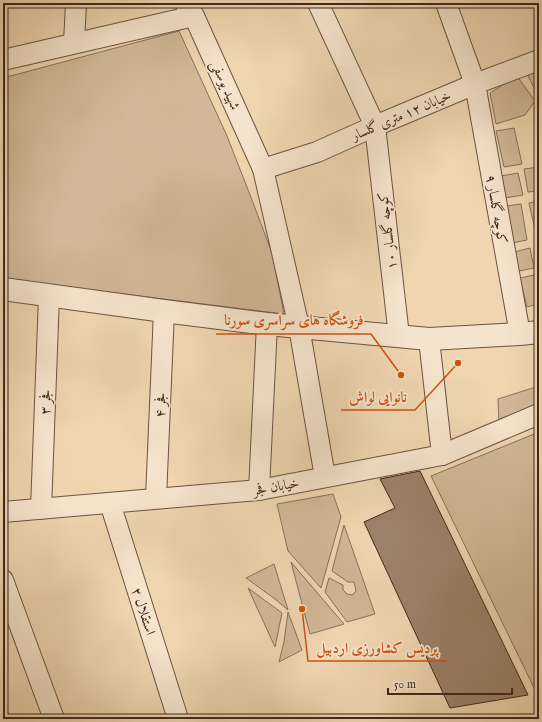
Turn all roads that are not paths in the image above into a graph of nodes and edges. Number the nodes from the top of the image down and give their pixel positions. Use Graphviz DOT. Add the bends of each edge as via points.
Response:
graph roads {
  1 [pos="76,3"];
  2 [pos="318,3"];
  3 [pos="446,3"];
  4 [pos="190,10"];
  5 [pos="74,43"];
  6 [pos="3,60"];
  7 [pos="539,60"];
  8 [pos="475,84"];
  9 [pos="375,126"];
  10 [pos="263,169"];
  11 [pos="3,289"];
  12 [pos="49,296"];
  13 [pos="164,311"];
  14 [pos="266,324"];
  15 [pos="300,327"];
  16 [pos="529,333"];
  17 [pos="399,336"];
  18 [pos="428,339"];
  19 [pos="539,414"];
  20 [pos="442,455"];
  21 [pos="325,477"];
  22 [pos="259,490"];
  23 [pos="156,498"];
  24 [pos="110,503"];
  25 [pos="41,509"];
  26 [pos="3,512"];
  27 [pos="3,580"];
  28 [pos="54,719"];
  29 [pos="178,719"];
  1 -- 5 [label="street"];
  2 -- 9 [label="street, کوچه گلسار ۱۰"];
  3 -- 8 [label="street, کوچه گلسار ۹"];
  4 -- 5 [label="street"];
  4 -- 10 [label="street, شهید یوسفی"];
  5 -- 6 [label="street"];
  7 -- 8 [label="street, خیابان ۱۲ متری گلسار"];
  8 -- 9 [label="street, خیابان ۱۲ متری گلسار"];
  8 -- 16 [label="street, کوچه گلسار ۹"];
  9 -- 10 [label="street, خیابان ۱۲ متری گلسار" via="318,152"];
  9 -- 17 [label="street, کوچه گلسار ۱۰"];
  10 -- 15 [label="street, شهید یوسفی"];
  11 -- 12 [label="street"];
  12 -- 13 [label="street"];
  12 -- 25 [label="street, فجر ۳"];
  13 -- 14 [label="street"];
  13 -- 23 [label="street, فجر ۴"];
  14 -- 15 [label="street"];
  14 -- 22 [label="street"];
  15 -- 17 [label="street"];
  15 -- 21 [label="street, شهید یوسفی"];
  16 -- 18 [label="street"];
  17 -- 18 [label="street"];
  18 -- 20 [label="street"];
  19 -- 20 [label="street, خیابان فجر"];
  20 -- 21 [label="street, خیابان فجر"];
  21 -- 22 [label="street, خیابان فجر"];
  22 -- 23 [label="street, خیابان فجر"];
  23 -- 24 [label="street, خیابان فجر"];
  24 -- 25 [label="street, خیابان فجر"];
  24 -- 29 [label="street, استقلال ۲"];
  25 -- 26 [label="street, خیابان فجر"];
  27 -- 28 [label="street"];
}
